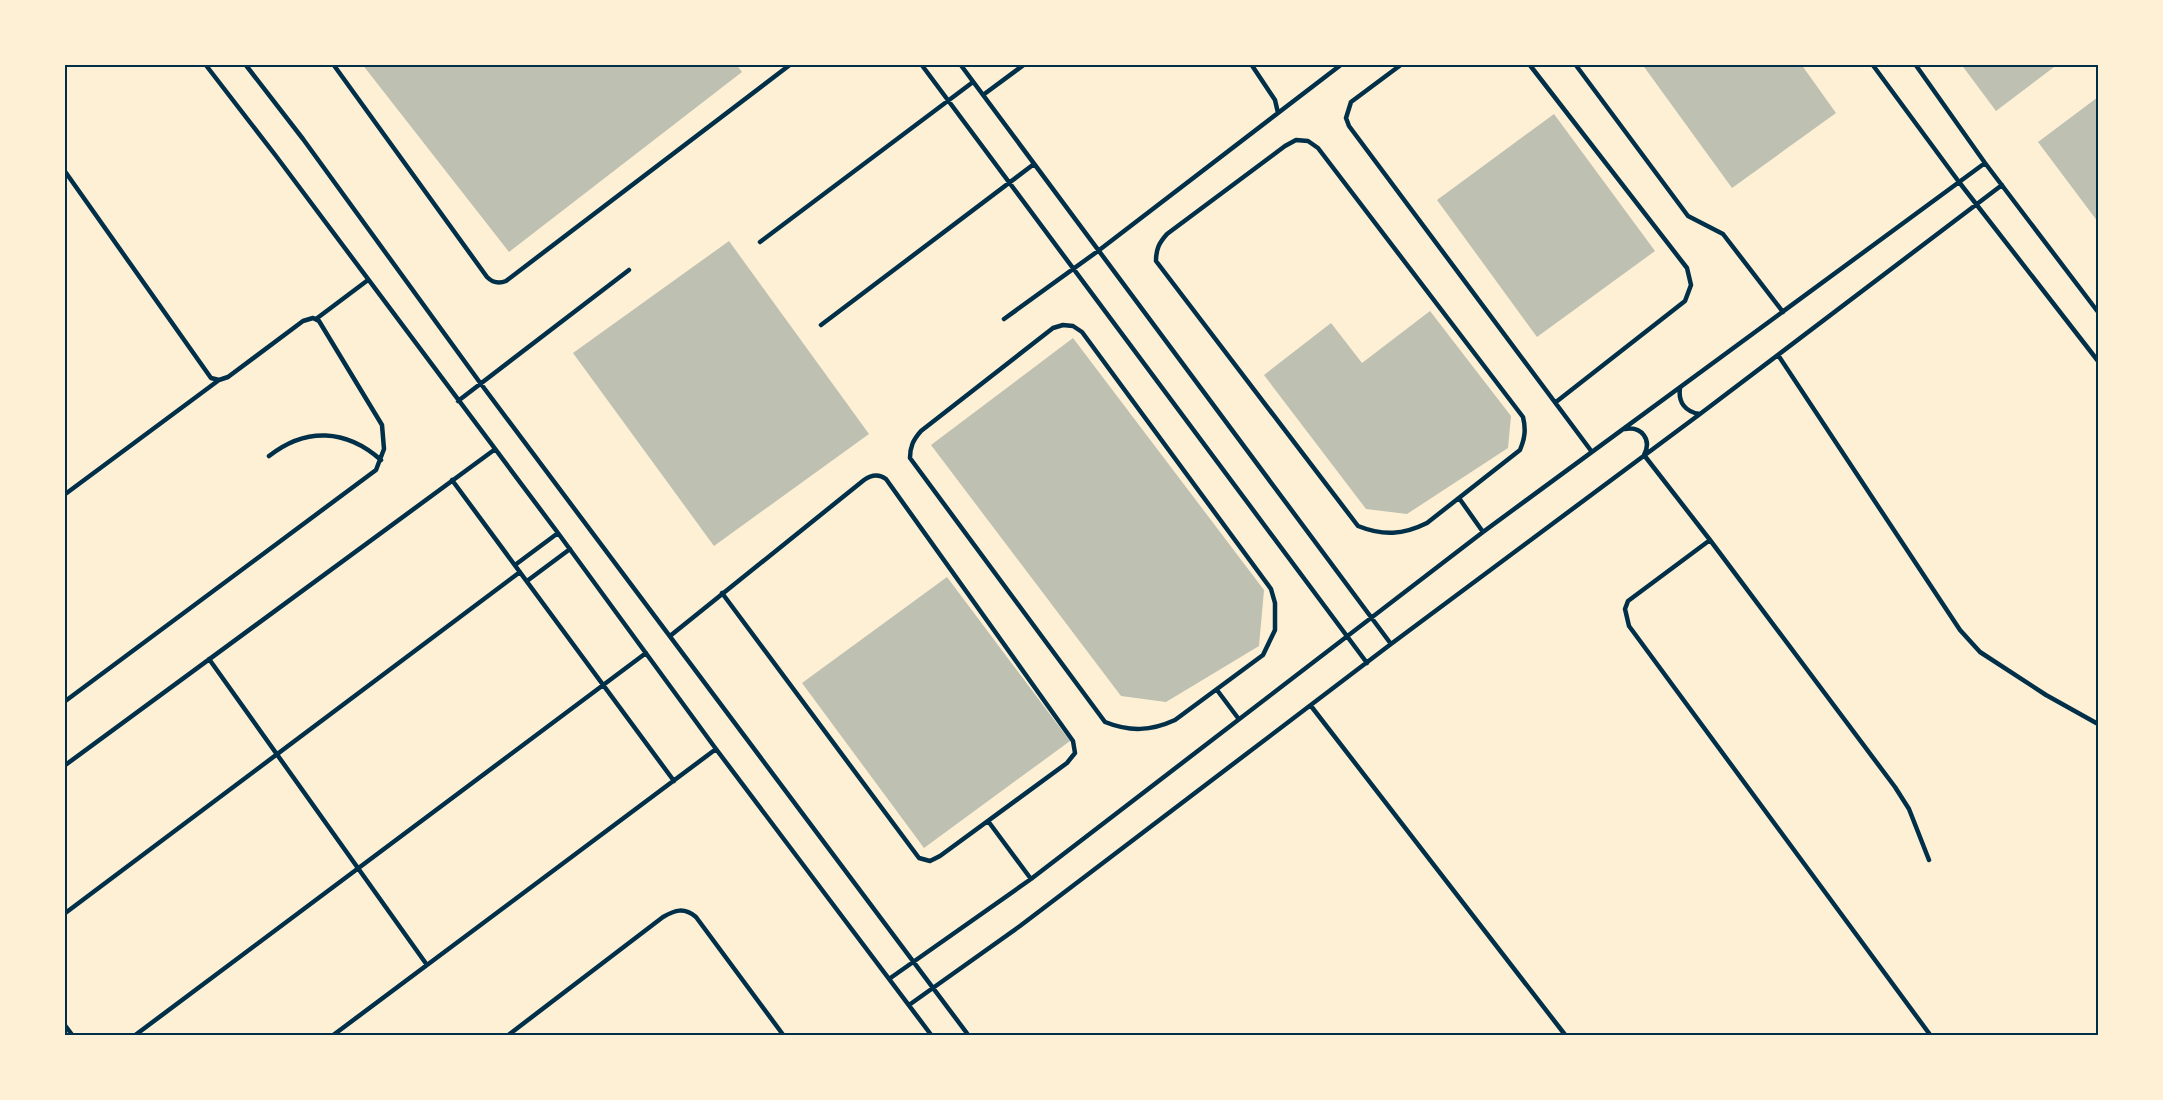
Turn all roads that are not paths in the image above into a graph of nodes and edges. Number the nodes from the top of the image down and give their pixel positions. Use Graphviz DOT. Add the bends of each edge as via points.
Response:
graph roads {
  1 [pos="205,64"];
  2 [pos="245,64"];
  3 [pos="333,64"];
  4 [pos="791,64"];
  5 [pos="921,64"];
  6 [pos="960,64"];
  7 [pos="1025,64"];
  8 [pos="1251,64"];
  9 [pos="1342,64"];
  10 [pos="1402,64"];
  11 [pos="1529,64"];
  12 [pos="1575,64"];
  13 [pos="1872,64"];
  14 [pos="1915,64"];
  15 [pos="973,82"];
  16 [pos="983,95"];
  17 [pos="948,100"];
  18 [pos="1278,113"];
  19 [pos="1985,163"];
  20 [pos="1034,164"];
  21 [pos="64,170"];
  22 [pos="1959,182"];
  23 [pos="1009,183"];
  24 [pos="2002,185"];
  25 [pos="1976,204"];
  26 [pos="760,242"];
  27 [pos="1098,251"];
  28 [pos="1073,269"];
  29 [pos="629,270"];
  30 [pos="368,280"];
  31 [pos="1783,312"];
  32 [pos="2098,312"];
  33 [pos="316,319"];
  34 [pos="1004,319"];
  35 [pos="821,325"];
  36 [pos="1778,355"];
  37 [pos="2098,361"];
  38 [pos="219,380"];
  39 [pos="481,384"];
  40 [pos="1680,388"];
  41 [pos="458,401"];
  42 [pos="1556,402"];
  43 [pos="1700,414"];
  44 [pos="1624,429"];
  45 [pos="494,450"];
  46 [pos="1592,452"];
  47 [pos="1644,455"];
  48 [pos="269,456"];
  49 [pos="381,460"];
  50 [pos="452,480"];
  51 [pos="64,495"];
  52 [pos="1459,498"];
  53 [pos="1484,532"];
  54 [pos="558,533"];
  55 [pos="1710,540"];
  56 [pos="570,549"];
  57 [pos="515,565"];
  58 [pos="520,572"];
  59 [pos="527,581"];
  60 [pos="722,593"];
  61 [pos="1370,618"];
  62 [pos="670,636"];
  63 [pos="1347,636"];
  64 [pos="1391,644"];
  65 [pos="646,653"];
  66 [pos="209,659"];
  67 [pos="1367,663"];
  68 [pos="604,684"];
  69 [pos="1216,690"];
  70 [pos="64,702"];
  71 [pos="1311,706"];
  72 [pos="1238,718"];
  73 [pos="2098,724"];
  74 [pos="716,749"];
  75 [pos="277,754"];
  76 [pos="64,766"];
  77 [pos="674,781"];
  78 [pos="988,821"];
  79 [pos="1929,860"];
  80 [pos="358,868"];
  81 [pos="1031,879"];
  82 [pos="64,914"];
  83 [pos="913,961"];
  84 [pos="427,965"];
  85 [pos="889,979"];
  86 [pos="932,987"];
  87 [pos="909,1005"];
  88 [pos="64,1024"];
  89 [pos="73,1035"];
  90 [pos="134,1035"];
  91 [pos="332,1035"];
  92 [pos="507,1035"];
  93 [pos="784,1035"];
  94 [pos="932,1035"];
  95 [pos="969,1035"];
  96 [pos="1566,1035"];
  97 [pos="1931,1035"];
  1 -- 30 [label="lane"];
  2 -- 39 [label="lane"];
  3 -- 4 [label="lane" via="487,277 498,283"];
  5 -- 17 [label="lane"];
  6 -- 15 [label="lane"];
  7 -- 16 [label="lane"];
  8 -- 18 [label="lane" via="1271,93"];
  9 -- 18 [label="lane"];
  10 -- 42 [label="lane" via="1351,102 1346,118 1349,126"];
  11 -- 42 [label="lane" via="1687,268 1691,285 1685,301"];
  12 -- 31 [label="lane" via="1688,216 1723,234"];
  13 -- 22 [label="lane"];
  14 -- 19 [label="lane"];
  15 -- 16 [label="lane"];
  15 -- 17 [label="lane"];
  16 -- 20 [label="lane"];
  17 -- 23 [label="lane"];
  17 -- 26 [label="lane"];
  18 -- 27 [label="lane"];
  19 -- 22 [label="lane"];
  19 -- 24 [label="lane"];
  20 -- 23 [label="lane"];
  20 -- 27 [label="lane"];
  21 -- 38 [label="lane" via="205,371"];
  22 -- 25 [label="lane"];
  22 -- 31 [label="lane"];
  23 -- 28 [label="lane"];
  23 -- 35 [label="lane"];
  24 -- 25 [label="lane"];
  24 -- 32 [label="lane"];
  25 -- 36 [label="lane"];
  25 -- 37 [label="lane"];
  27 -- 28 [label="lane"];
  27 -- 61 [label="lane"];
  28 -- 34 [label="lane"];
  28 -- 63 [label="lane"];
  29 -- 39 [label="lane"];
  30 -- 33 [label="lane"];
  30 -- 41 [label="lane"];
  31 -- 40 [label="lane"];
  33 -- 38 [label="lane" via="303,321"];
  33 -- 49 [label="lane" via="382,425"];
  36 -- 43 [label="lane"];
  36 -- 73 [label="lane" via="1966,637 1980,652"];
  38 -- 51 [label="lane"];
  39 -- 41 [label="lane"];
  39 -- 62 [label="lane"];
  40 -- 43 [label="lane" via="1683,406"];
  40 -- 44 [label="lane"];
  41 -- 45 [label="lane"];
  42 -- 46 [label="lane"];
  43 -- 47 [label="lane"];
  44 -- 46 [label="lane"];
  44 -- 47 [label="lane" via="1635,429 1644,435"];
  45 -- 50 [label="lane"];
  45 -- 54 [label="lane"];
  46 -- 53 [label="lane"];
  47 -- 55 [label="lane"];
  47 -- 64 [label="lane"];
  48 -- 49 [label="lane" via="292,441 319,435 346,438"];
  49 -- 70 [label="lane" via="375,470"];
  50 -- 57 [label="lane"];
  50 -- 66 [label="lane"];
  52 -- 52 [label="lane" via="1414,530 1386,534 1358,526 1156,261 1160,242 1284,146 1296,140 1308,141 1318,148 1523,417 1526,428 1520,450"];
  52 -- 53 [label="lane"];
  53 -- 61 [label="lane"];
  54 -- 56 [label="lane"];
  54 -- 57 [label="lane"];
  55 -- 79 [label="lane" via="1895,787 1909,809"];
  55 -- 97 [label="lane" via="1628,601 1625,609 1629,626"];
  56 -- 59 [label="lane"];
  56 -- 65 [label="lane"];
  57 -- 58 [label="lane"];
  58 -- 59 [label="lane"];
  58 -- 75 [label="lane"];
  59 -- 68 [label="lane"];
  60 -- 62 [label="lane"];
  60 -- 78 [label="lane" via="919,858 936,859"];
  60 -- 78 [label="lane" via="864,480 874,475 882,477 1075,745 1070,760"];
  61 -- 63 [label="lane"];
  61 -- 64 [label="lane"];
  62 -- 83 [label="lane"];
  63 -- 67 [label="lane"];
  63 -- 72 [label="lane"];
  64 -- 67 [label="lane"];
  65 -- 68 [label="lane"];
  65 -- 74 [label="lane"];
  66 -- 75 [label="lane"];
  66 -- 76 [label="lane"];
  67 -- 71 [label="lane"];
  68 -- 77 [label="lane"];
  68 -- 80 [label="lane"];
  69 -- 69 [label="lane" via="1162,726 1133,730 1106,722 910,458 910,448 921,431 1053,328 1073,326 1082,332 1271,590 1276,617 1270,644 1263,656"];
  69 -- 72 [label="lane"];
  71 -- 86 [label="lane" via="1020,926"];
  71 -- 96 [label="lane"];
  72 -- 81 [label="lane"];
  74 -- 77 [label="lane"];
  74 -- 85 [label="lane"];
  75 -- 80 [label="lane"];
  75 -- 82 [label="lane"];
  77 -- 84 [label="lane"];
  78 -- 81 [label="lane"];
  80 -- 84 [label="lane"];
  80 -- 90 [label="lane"];
  81 -- 83 [label="lane"];
  83 -- 85 [label="lane"];
  83 -- 86 [label="lane"];
  84 -- 91 [label="lane"];
  85 -- 87 [label="lane"];
  86 -- 87 [label="lane"];
  86 -- 95 [label="lane"];
  87 -- 94 [label="lane"];
  88 -- 89 [label="lane"];
  92 -- 93 [label="lane" via="663,917 680,910 696,917"];
}
